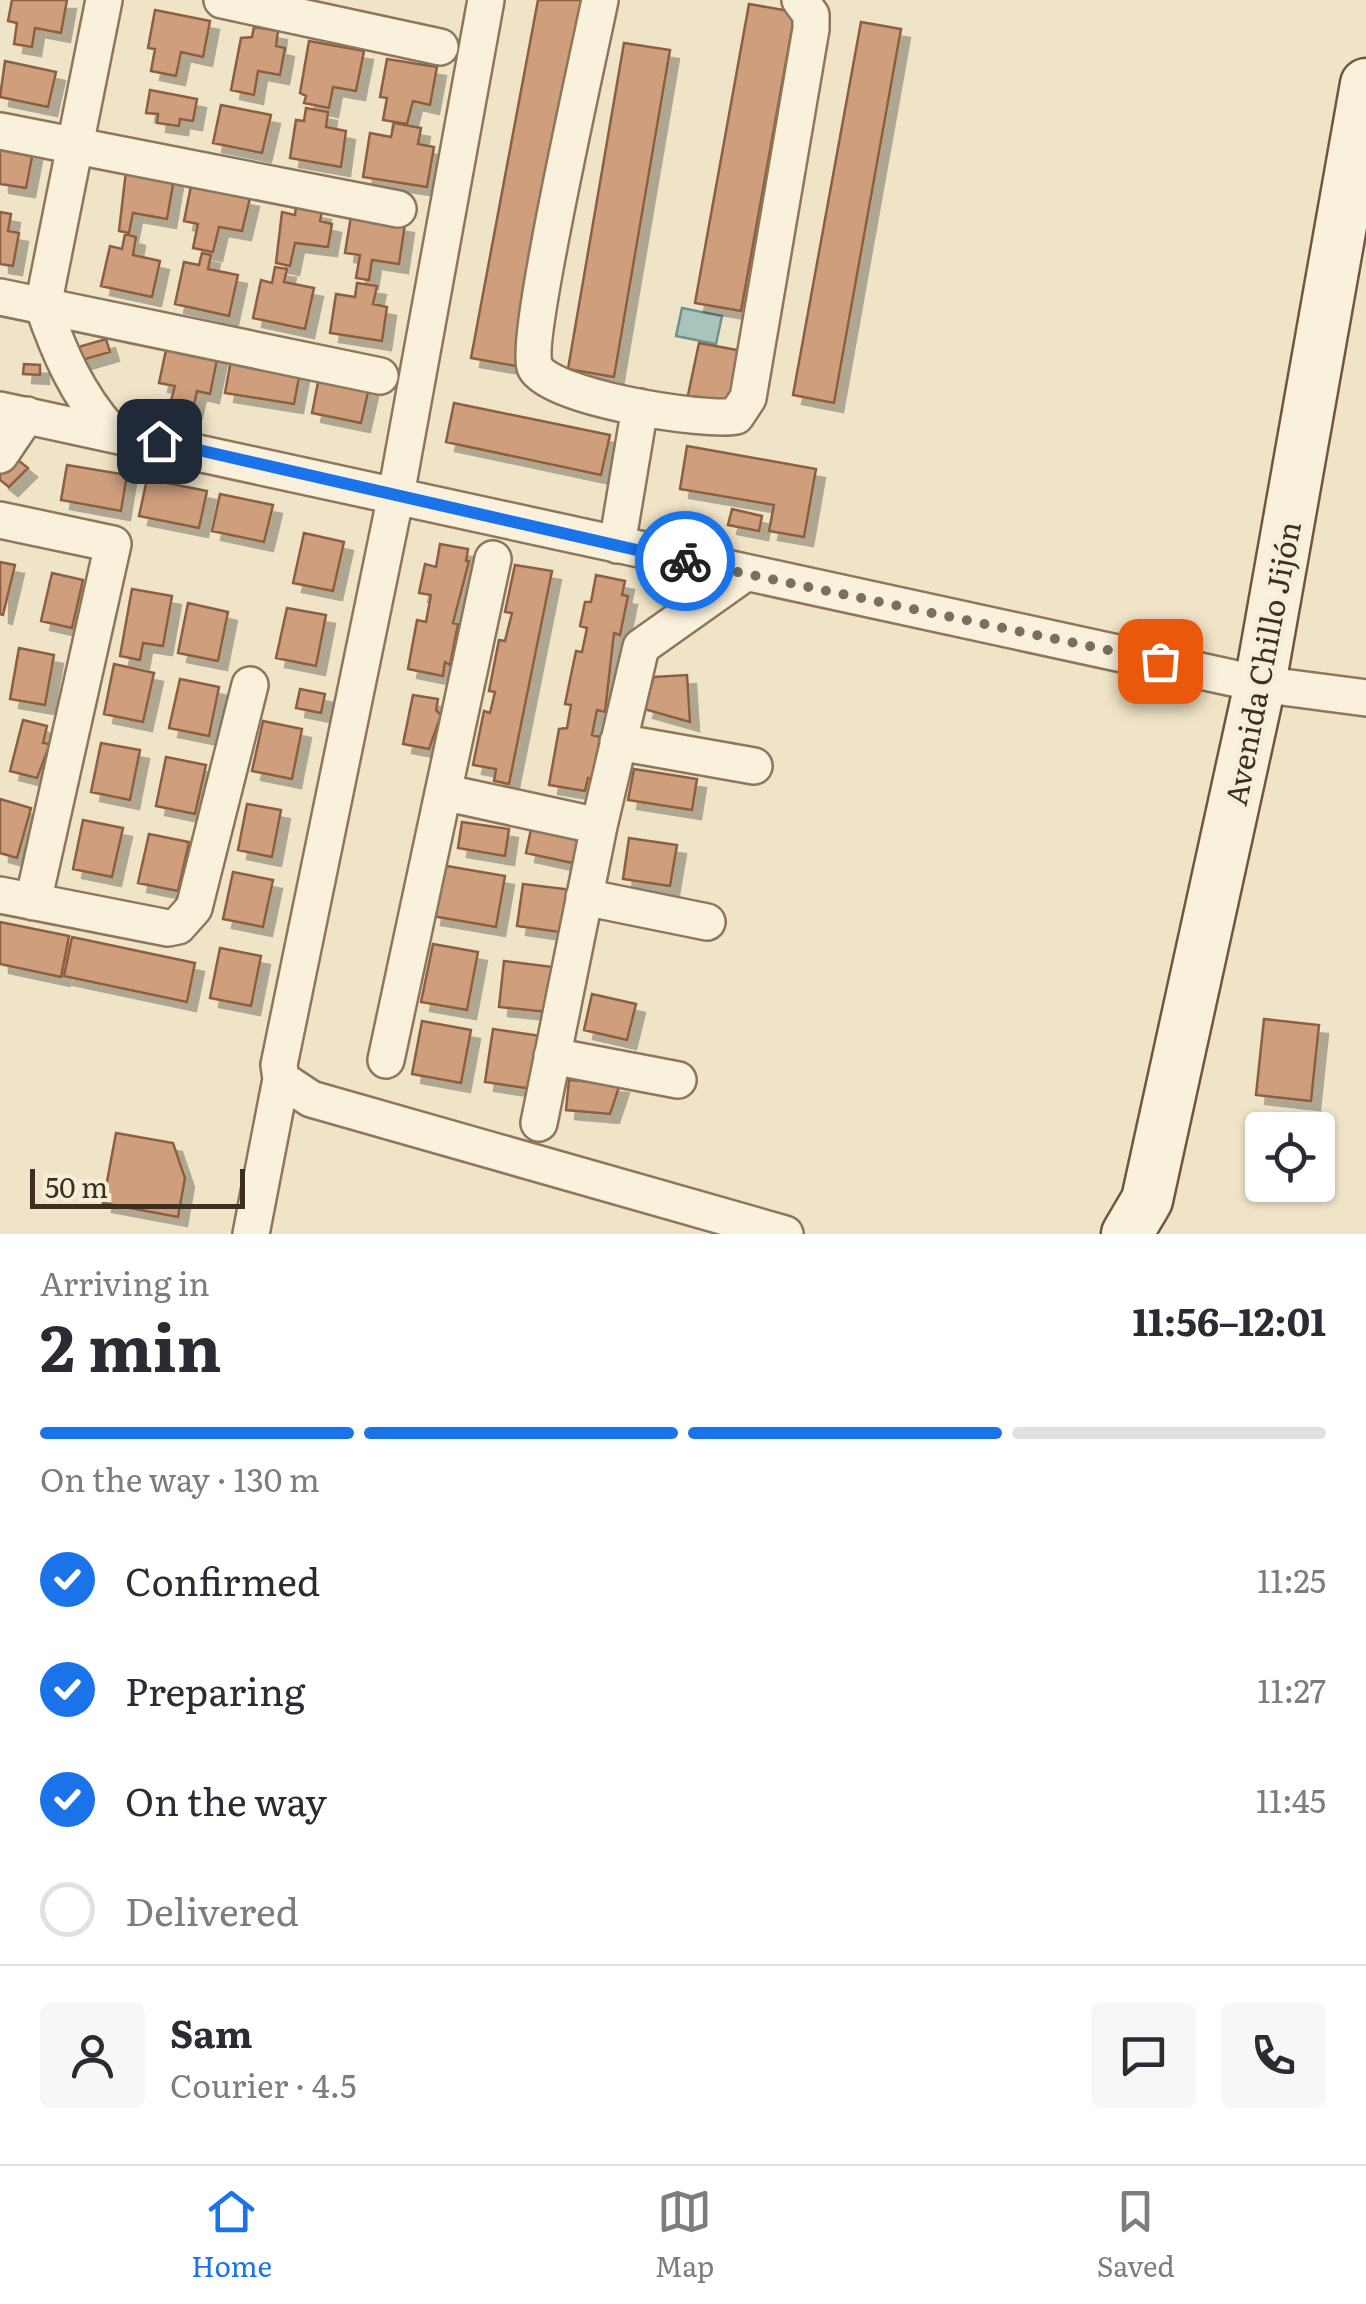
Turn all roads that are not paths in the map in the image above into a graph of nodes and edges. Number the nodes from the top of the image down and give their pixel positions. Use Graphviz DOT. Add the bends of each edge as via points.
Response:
graph roads {
  1 [pos="104,0"];
  2 [pos="222,0"];
  3 [pos="486,0"];
  4 [pos="600,0"];
  5 [pos="800,0"];
  6 [pos="377,16"];
  7 [pos="440,47"];
  8 [pos="1366,84"];
  9 [pos="0,131"];
  10 [pos="78,147"];
  11 [pos="398,209"];
  12 [pos="0,296"];
  13 [pos="43,306"];
  14 [pos="380,376"];
  15 [pos="640,408"];
  16 [pos="13,412"];
  17 [pos="110,431"];
  18 [pos="0,455"];
  19 [pos="396,495"];
  20 [pos="0,520"];
  21 [pos="617,545"];
  22 [pos="493,559"];
  23 [pos="744,574"];
  24 [pos="1260,684"];
  25 [pos="250,685"];
  26 [pos="1366,698"];
  27 [pos="618,742"];
  28 [pos="754,766"];
  29 [pos="447,793"];
  30 [pos="598,826"];
  31 [pos="584,896"];
  32 [pos="16,899"];
  33 [pos="708,922"];
  34 [pos="552,1056"];
  35 [pos="386,1060"];
  36 [pos="282,1079"];
  37 [pos="678,1080"];
  38 [pos="539,1123"];
  39 [pos="250,1234"];
  40 [pos="785,1234"];
  41 [pos="1127,1234"];
  1 -- 10 [label="street"];
  2 -- 6 [label="street"];
  3 -- 19 [label="street"];
  4 -- 15 [label="street" via="532,356 544,381"];
  5 -- 15 [label="street" via="812,29 748,398 736,416 722,418"];
  6 -- 7 [label="street"];
  8 -- 24 [label="street, Avenida Chillo Jijón"];
  9 -- 10 [label="street"];
  10 -- 11 [label="street"];
  10 -- 13 [label="street"];
  12 -- 13 [label="street"];
  13 -- 14 [label="street"];
  13 -- 17 [label="street" via="87,406"];
  15 -- 21 [label="street"];
  16 -- 17 [label="street"];
  16 -- 18 [label="street"];
  17 -- 19 [label="street"];
  19 -- 21 [label="street"];
  19 -- 36 [label="street"];
  20 -- 32 [label="street" via="113,544"];
  21 -- 23 [label="street"];
  22 -- 29 [label="street"];
  23 -- 24 [label="street"];
  23 -- 27 [label="street" via="641,647"];
  24 -- 26 [label="street"];
  24 -- 41 [label="street, Avenida Chillo Jijón" via="1148,1200"];
  25 -- 32 [label="street" via="186,919 168,928"];
  27 -- 28 [label="street"];
  27 -- 30 [label="street"];
  29 -- 30 [label="street"];
  29 -- 35 [label="street"];
  30 -- 31 [label="street"];
  31 -- 33 [label="street"];
  31 -- 34 [label="street"];
  34 -- 37 [label="street"];
  34 -- 38 [label="street"];
  36 -- 39 [label="street"];
  36 -- 40 [label="street" via="312,1098"];
}
